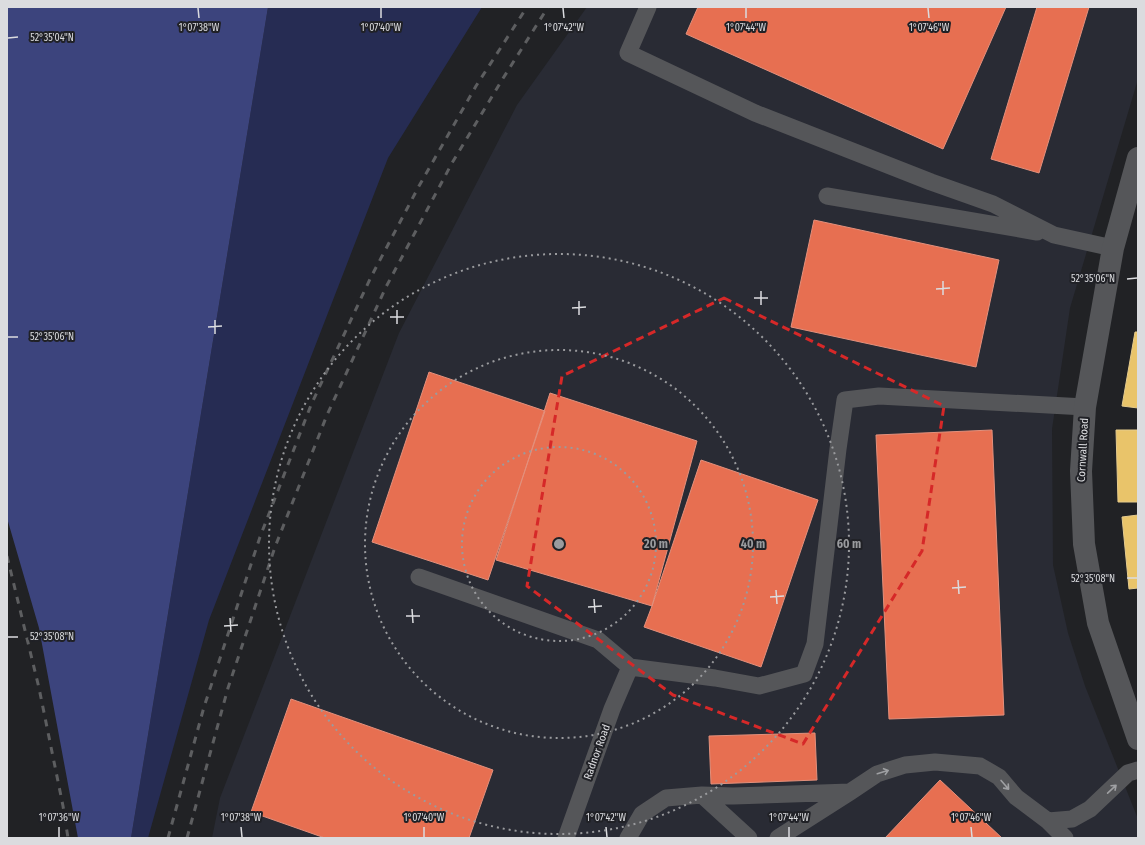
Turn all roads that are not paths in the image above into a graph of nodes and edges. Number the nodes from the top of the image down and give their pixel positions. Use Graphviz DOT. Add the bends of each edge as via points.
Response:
graph roads {
  1 [pos="648,7"];
  2 [pos="1138,158"];
  3 [pos="827,196"];
  4 [pos="1054,235"];
  5 [pos="1113,248"];
  6 [pos="1085,407"];
  7 [pos="419,578"];
  8 [pos="630,667"];
  9 [pos="1138,739"];
  10 [pos="1138,770"];
  11 [pos="850,792"];
  12 [pos="702,795"];
  13 [pos="1048,821"];
  14 [pos="566,838"];
  15 [pos="628,838"];
  16 [pos="749,838"];
  17 [pos="778,838"];
  18 [pos="1065,838"];
  1 -- 4 [label="lane" via="628,53 755,113 993,204"];
  2 -- 5 [label="street, Cornwall Road"];
  3 -- 4 [label="lane"];
  4 -- 5 [label="lane"];
  5 -- 6 [label="street, Cornwall Road"];
  6 -- 8 [label="lane" via="879,396 845,400 815,644 804,674 759,686"];
  6 -- 9 [label="street, Cornwall Road" via="1081,471 1084,544 1098,623"];
  7 -- 8 [label="lane" via="598,640"];
  8 -- 14 [label="lane, Radnor Road" via="612,709"];
  13 -- 10 [label="lane, one-way" via="1072,819 1090,809 1128,773"];
  11 -- 12 [label="lane"];
  11 -- 13 [label="lane, one-way" via="877,774 905,765 936,762 980,766 999,777 1016,797"];
  11 -- 17 [label="lane"];
  12 -- 15 [label="lane" via="666,798 642,814"];
  12 -- 16 [label="lane"];
  13 -- 18 [label="lane"];
}
